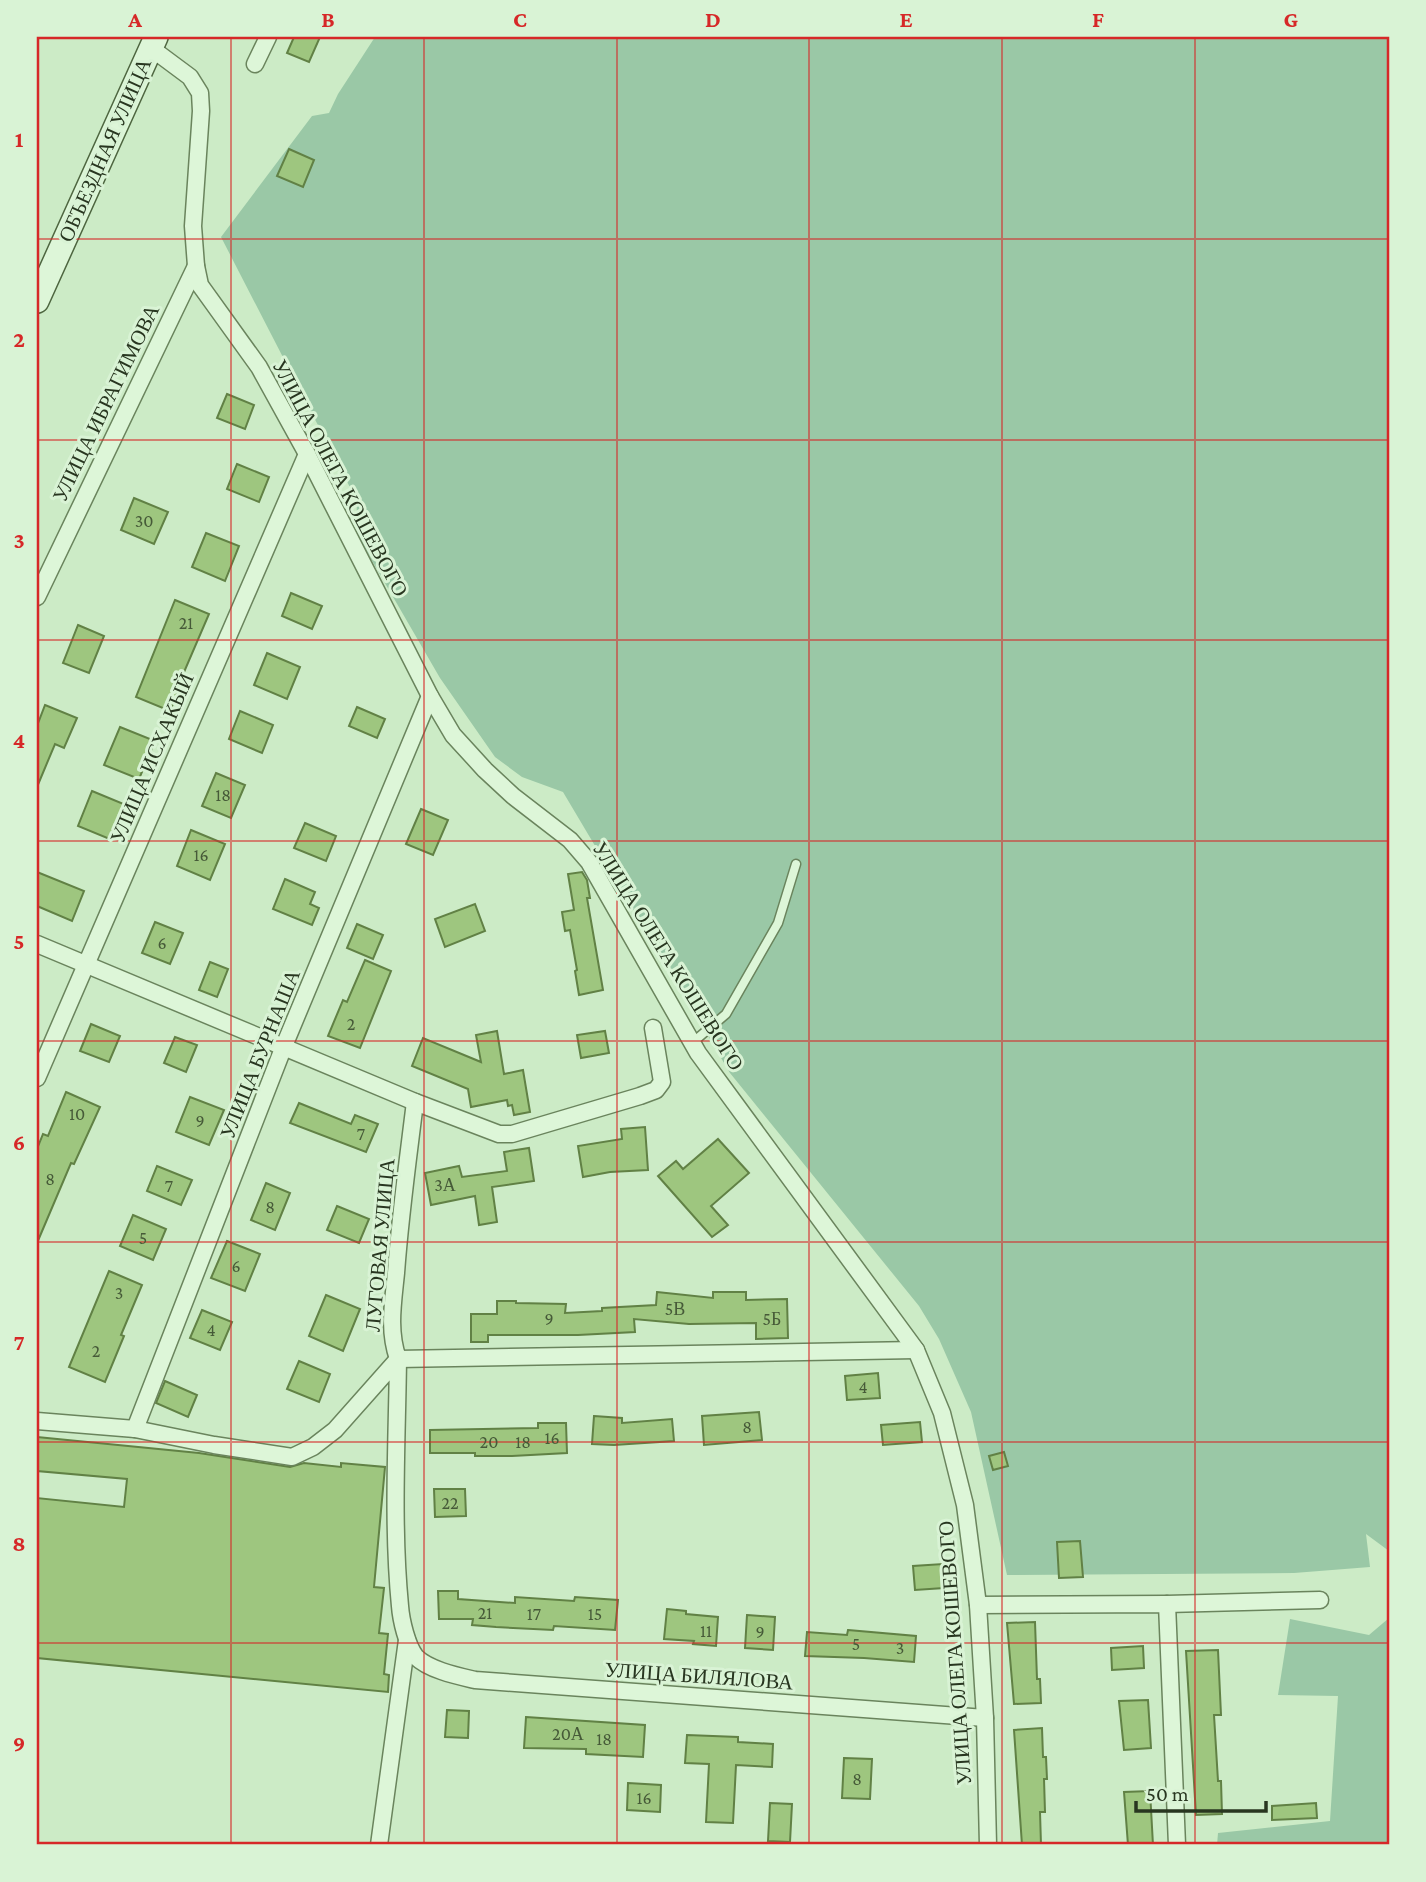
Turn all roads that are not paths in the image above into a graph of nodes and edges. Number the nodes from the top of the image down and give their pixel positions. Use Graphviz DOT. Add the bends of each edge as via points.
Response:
graph roads {
  1 [pos="268,37"];
  2 [pos="154,42"];
  3 [pos="255,64"];
  4 [pos="196,266"];
  5 [pos="37,300"];
  6 [pos="307,454"];
  7 [pos="37,597"];
  8 [pos="430,696"];
  9 [pos="796,864"];
  10 [pos="37,944"];
  11 [pos="85,965"];
  12 [pos="653,1028"];
  13 [pos="692,1043"];
  14 [pos="284,1046"];
  15 [pos="37,1078"];
  16 [pos="415,1102"];
  17 [pos="916,1350"];
  18 [pos="398,1359"];
  19 [pos="37,1421"];
  20 [pos="135,1429"];
  21 [pos="1320,1600"];
  22 [pos="1167,1604"];
  23 [pos="978,1605"];
  24 [pos="407,1639"];
  25 [pos="985,1718"];
  26 [pos="380,1845"];
  27 [pos="988,1845"];
  28 [pos="1177,1845"];
  1 -- 3 [label="street"];
  2 -- 4 [label="street" via="200,93 193,226"];
  2 -- 5 [label="street, ОБЪЕЗДНАЯ УЛИЦА"];
  4 -- 6 [label="street, УЛИЦА ОЛЕГА КОШЕВОГО" via="200,285 259,367"];
  4 -- 7 [label="street, УЛИЦА ИБРАГИМОВА"];
  6 -- 8 [label="street, УЛИЦА ОЛЕГА КОШЕВОГО"];
  6 -- 11 [label="street, УЛИЦА ИСХАКЫЙ"];
  8 -- 13 [label="street, УЛИЦА ОЛЕГА КОШЕВОГО" via="453,735 485,770 570,840 589,862"];
  8 -- 14 [label="street, УЛИЦА БУРНАША"];
  9 -- 13 [label="lane" via="778,923 733,1003"];
  10 -- 11 [label="street"];
  11 -- 14 [label="street"];
  11 -- 15 [label="street, УЛИЦА ИСХАКЫЙ"];
  12 -- 16 [label="street" via="662,1082 656,1090 640,1096 512,1134 486,1130"];
  13 -- 17 [label="street, УЛИЦА ОЛЕГА КОШЕВОГО"];
  14 -- 16 [label="street"];
  14 -- 20 [label="street, УЛИЦА БУРНАША"];
  16 -- 18 [label="street, ЛУГОВАЯ УЛИЦА" via="392,1316 392,1342"];
  17 -- 18 [label="street, ЛУГОВАЯ УЛИЦА"];
  17 -- 23 [label="street, УЛИЦА ОЛЕГА КОШЕВОГО" via="943,1413 965,1505"];
  18 -- 20 [label="street" via="335,1430 292,1457"];
  18 -- 24 [label="street" via="396,1525 400,1608"];
  19 -- 20 [label="street"];
  21 -- 22 [label="street"];
  22 -- 23 [label="street"];
  22 -- 28 [label="street"];
  23 -- 25 [label="street, УЛИЦА ОЛЕГА КОШЕВОГО"];
  24 -- 25 [label="street, УЛИЦА БИЛЯЛОВА" via="416,1657 441,1672 475,1681"];
  24 -- 26 [label="street"];
  25 -- 27 [label="street, УЛИЦА ОЛЕГА КОШЕВОГО"];
}
